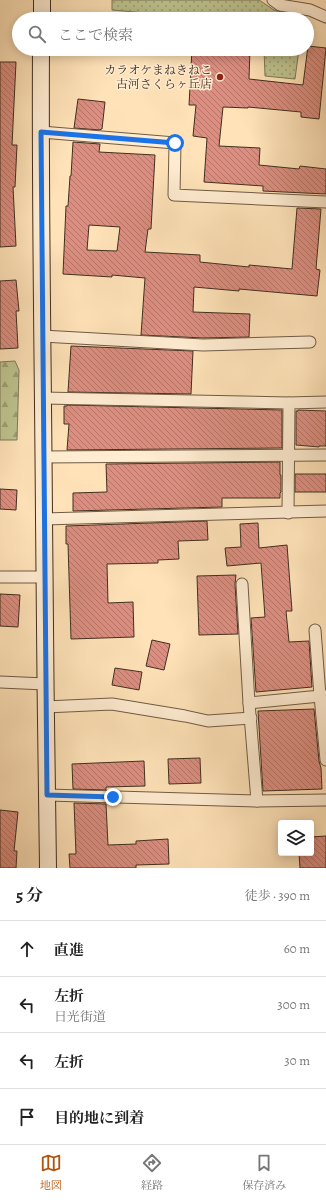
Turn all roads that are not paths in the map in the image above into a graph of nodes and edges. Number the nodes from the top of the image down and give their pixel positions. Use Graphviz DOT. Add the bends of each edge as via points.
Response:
graph roads {
  1 [pos="42,0"];
  2 [pos="273,0"];
  3 [pos="42,12"];
  4 [pos="326,17"];
  5 [pos="42,56"];
  6 [pos="41,132"];
  7 [pos="326,202"];
  8 [pos="42,336"];
  9 [pos="310,342"];
  10 [pos="43,398"];
  11 [pos="326,402"];
  12 [pos="289,403"];
  13 [pos="289,456"];
  14 [pos="326,456"];
  15 [pos="43,457"];
  16 [pos="326,511"];
  17 [pos="288,513"];
  18 [pos="44,519"];
  19 [pos="0,577"];
  20 [pos="44,577"];
  21 [pos="242,584"];
  22 [pos="315,630"];
  23 [pos="0,682"];
  24 [pos="45,684"];
  25 [pos="323,696"];
  26 [pos="249,703"];
  27 [pos="45,707"];
  28 [pos="251,718"];
  29 [pos="326,760"];
  30 [pos="47,795"];
  31 [pos="326,800"];
  32 [pos="257,801"];
  33 [pos="48,868"];
  1 -- 3 [label="main road"];
  2 -- 4 [label="street" via="280,5 310,10"];
  5 -- 6 [label="main road"];
  6 -- 7 [label="street" via="175,143 174,195"];
  6 -- 8 [label="main road"];
  8 -- 9 [label="street" via="203,345"];
  8 -- 10 [label="main road"];
  10 -- 12 [label="street"];
  10 -- 15 [label="main road"];
  11 -- 12 [label="street"];
  12 -- 13 [label="street"];
  13 -- 14 [label="street"];
  13 -- 15 [label="street"];
  13 -- 17 [label="street"];
  15 -- 18 [label="main road"];
  16 -- 17 [label="street"];
  17 -- 18 [label="street"];
  18 -- 20 [label="main road"];
  19 -- 20 [label="street"];
  20 -- 24 [label="main road"];
  21 -- 26 [label="street"];
  22 -- 25 [label="street"];
  23 -- 24 [label="street"];
  24 -- 27 [label="main road"];
  25 -- 26 [label="street"];
  25 -- 29 [label="street"];
  26 -- 28 [label="street"];
  27 -- 28 [label="street" via="112,704 208,721"];
  27 -- 30 [label="main road"];
  28 -- 32 [label="street"];
  30 -- 32 [label="street"];
  30 -- 33 [label="main road"];
  31 -- 32 [label="street"];
}
